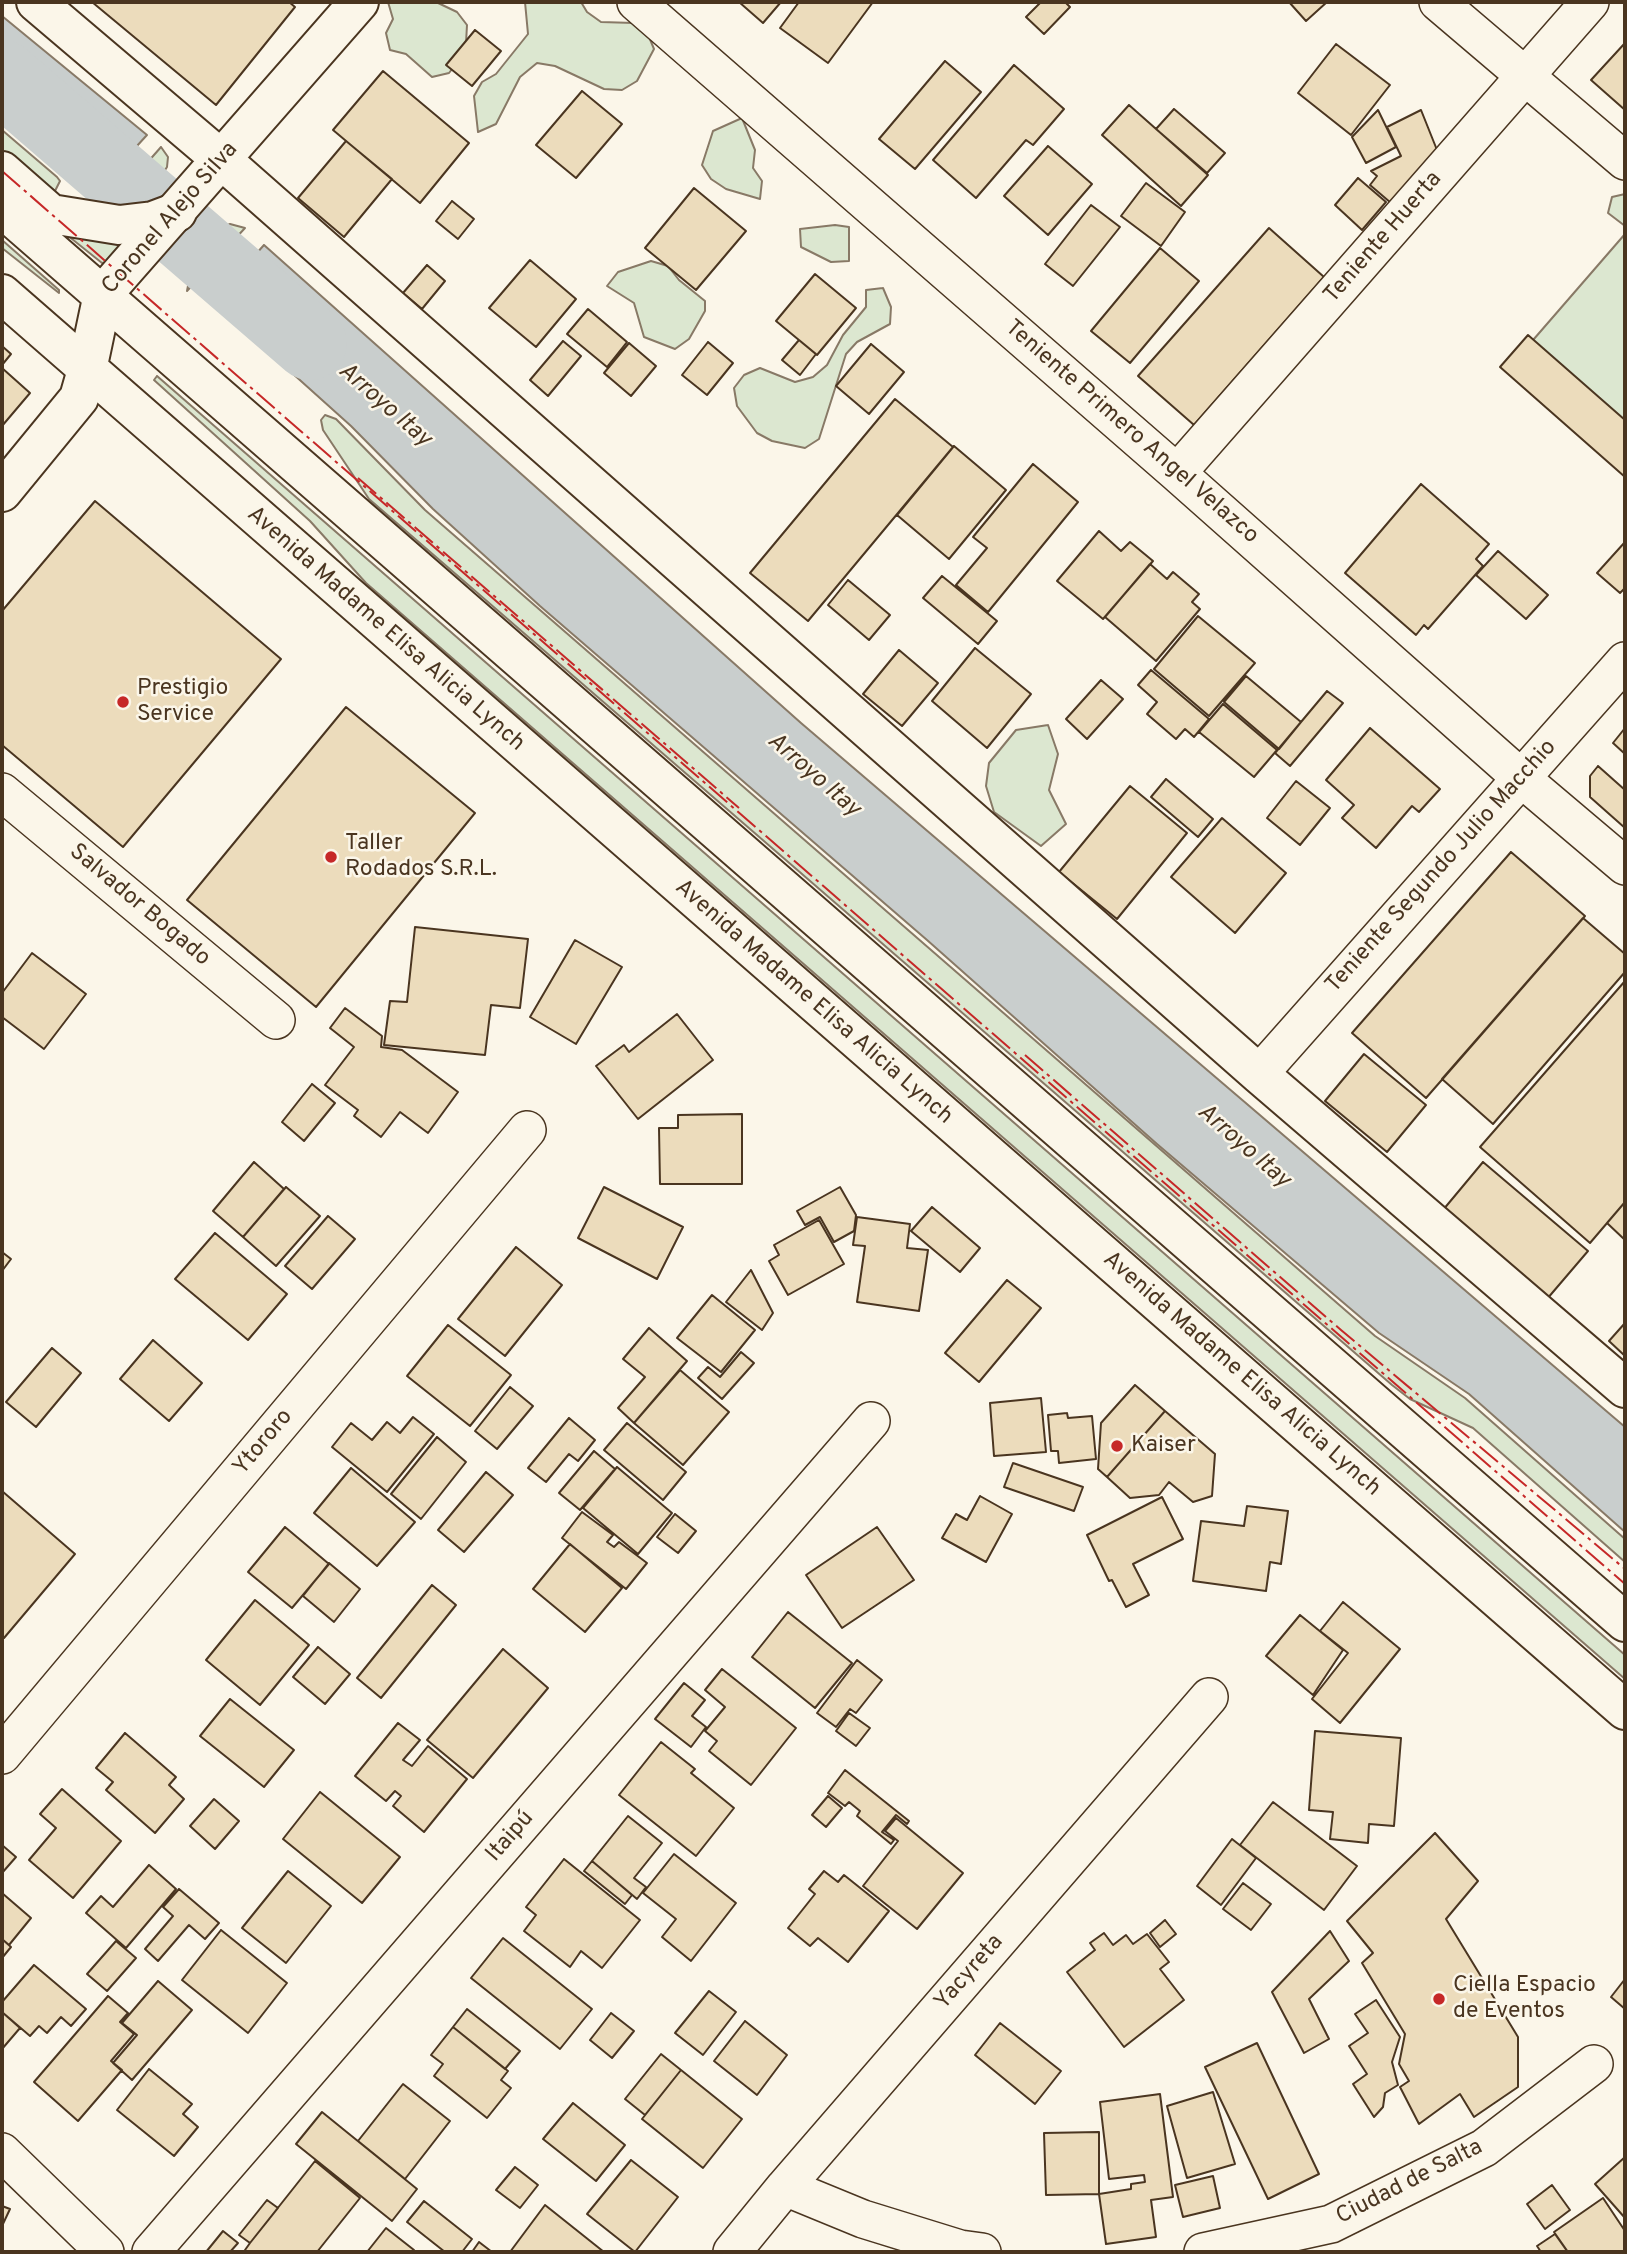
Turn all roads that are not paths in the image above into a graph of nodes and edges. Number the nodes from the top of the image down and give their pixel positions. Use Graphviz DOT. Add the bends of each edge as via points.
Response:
graph roads {
  1 [pos="36,2"];
  2 [pos="359,2"];
  3 [pos="636,2"];
  4 [pos="1438,2"];
  5 [pos="1590,2"];
  6 [pos="1525,78"];
  7 [pos="1625,161"];
  8 [pos="2,171"];
  9 [pos="200,185"];
  10 [pos="2,208"];
  11 [pos="2,294"];
  12 [pos="103,294"];
  13 [pos="87,370"];
  14 [pos="1177,473"];
  15 [pos="2,492"];
  16 [pos="1625,661"];
  17 [pos="1521,778"];
  18 [pos="2,792"];
  19 [pos="1625,866"];
  20 [pos="276,1020"];
  21 [pos="1259,1073"];
  22 [pos="527,1130"];
  23 [pos="1625,1388"];
  24 [pos="872,1421"];
  25 [pos="1625,1622"];
  26 [pos="1209,1697"];
  27 [pos="1625,1710"];
  28 [pos="2,1755"];
  29 [pos="1594,2064"];
  30 [pos="2,2152"];
  31 [pos="785,2187"];
  32 [pos="105,2252"];
  33 [pos="151,2252"];
  34 [pos="732,2252"];
  35 [pos="982,2252"];
  36 [pos="1203,2252"];
  1 -- 9 [label="main road"];
  2 -- 9 [label="main road, Coronel Alejo Silva"];
  3 -- 14 [label="street, Teniente Primero Angel Velazco"];
  4 -- 6 [label="street"];
  5 -- 6 [label="street, Teniente Huerta"];
  6 -- 7 [label="street"];
  6 -- 14 [label="street, Teniente Huerta"];
  8 -- 9 [label="main road" via="51,214 103,223 153,221"];
  9 -- 12 [label="main road, Coronel Alejo Silva"];
  9 -- 21 [label="main road"];
  10 -- 12 [label="main road"];
  11 -- 13 [label="main road, Avenida Madame Elisa Alicia Lynch"];
  12 -- 13 [label="main road, Coronel Alejo Silva"];
  12 -- 25 [label="main road"];
  13 -- 15 [label="main road, Coronel Alejo Silva" via="79,398"];
  13 -- 27 [label="main road, Avenida Madame Elisa Alicia Lynch"];
  14 -- 17 [label="street, Teniente Primero Angel Velazco"];
  16 -- 17 [label="street, Teniente Segundo Julio Macchio"];
  17 -- 19 [label="street, Teniente Primero Angel Velazco"];
  17 -- 21 [label="street, Teniente Segundo Julio Macchio"];
  18 -- 20 [label="street, Salvador Bogado"];
  21 -- 23 [label="main road"];
  22 -- 28 [label="street, Ytororo"];
  24 -- 33 [label="street, Itaipú"];
  26 -- 31 [label="street, Yacyreta"];
  29 -- 36 [label="street, Ciudad de Salta" via="1484,2148 1331,2224"];
  30 -- 32 [label="street"];
  31 -- 34 [label="street, Yacyreta"];
  31 -- 35 [label="street" via="863,2219"];
}
